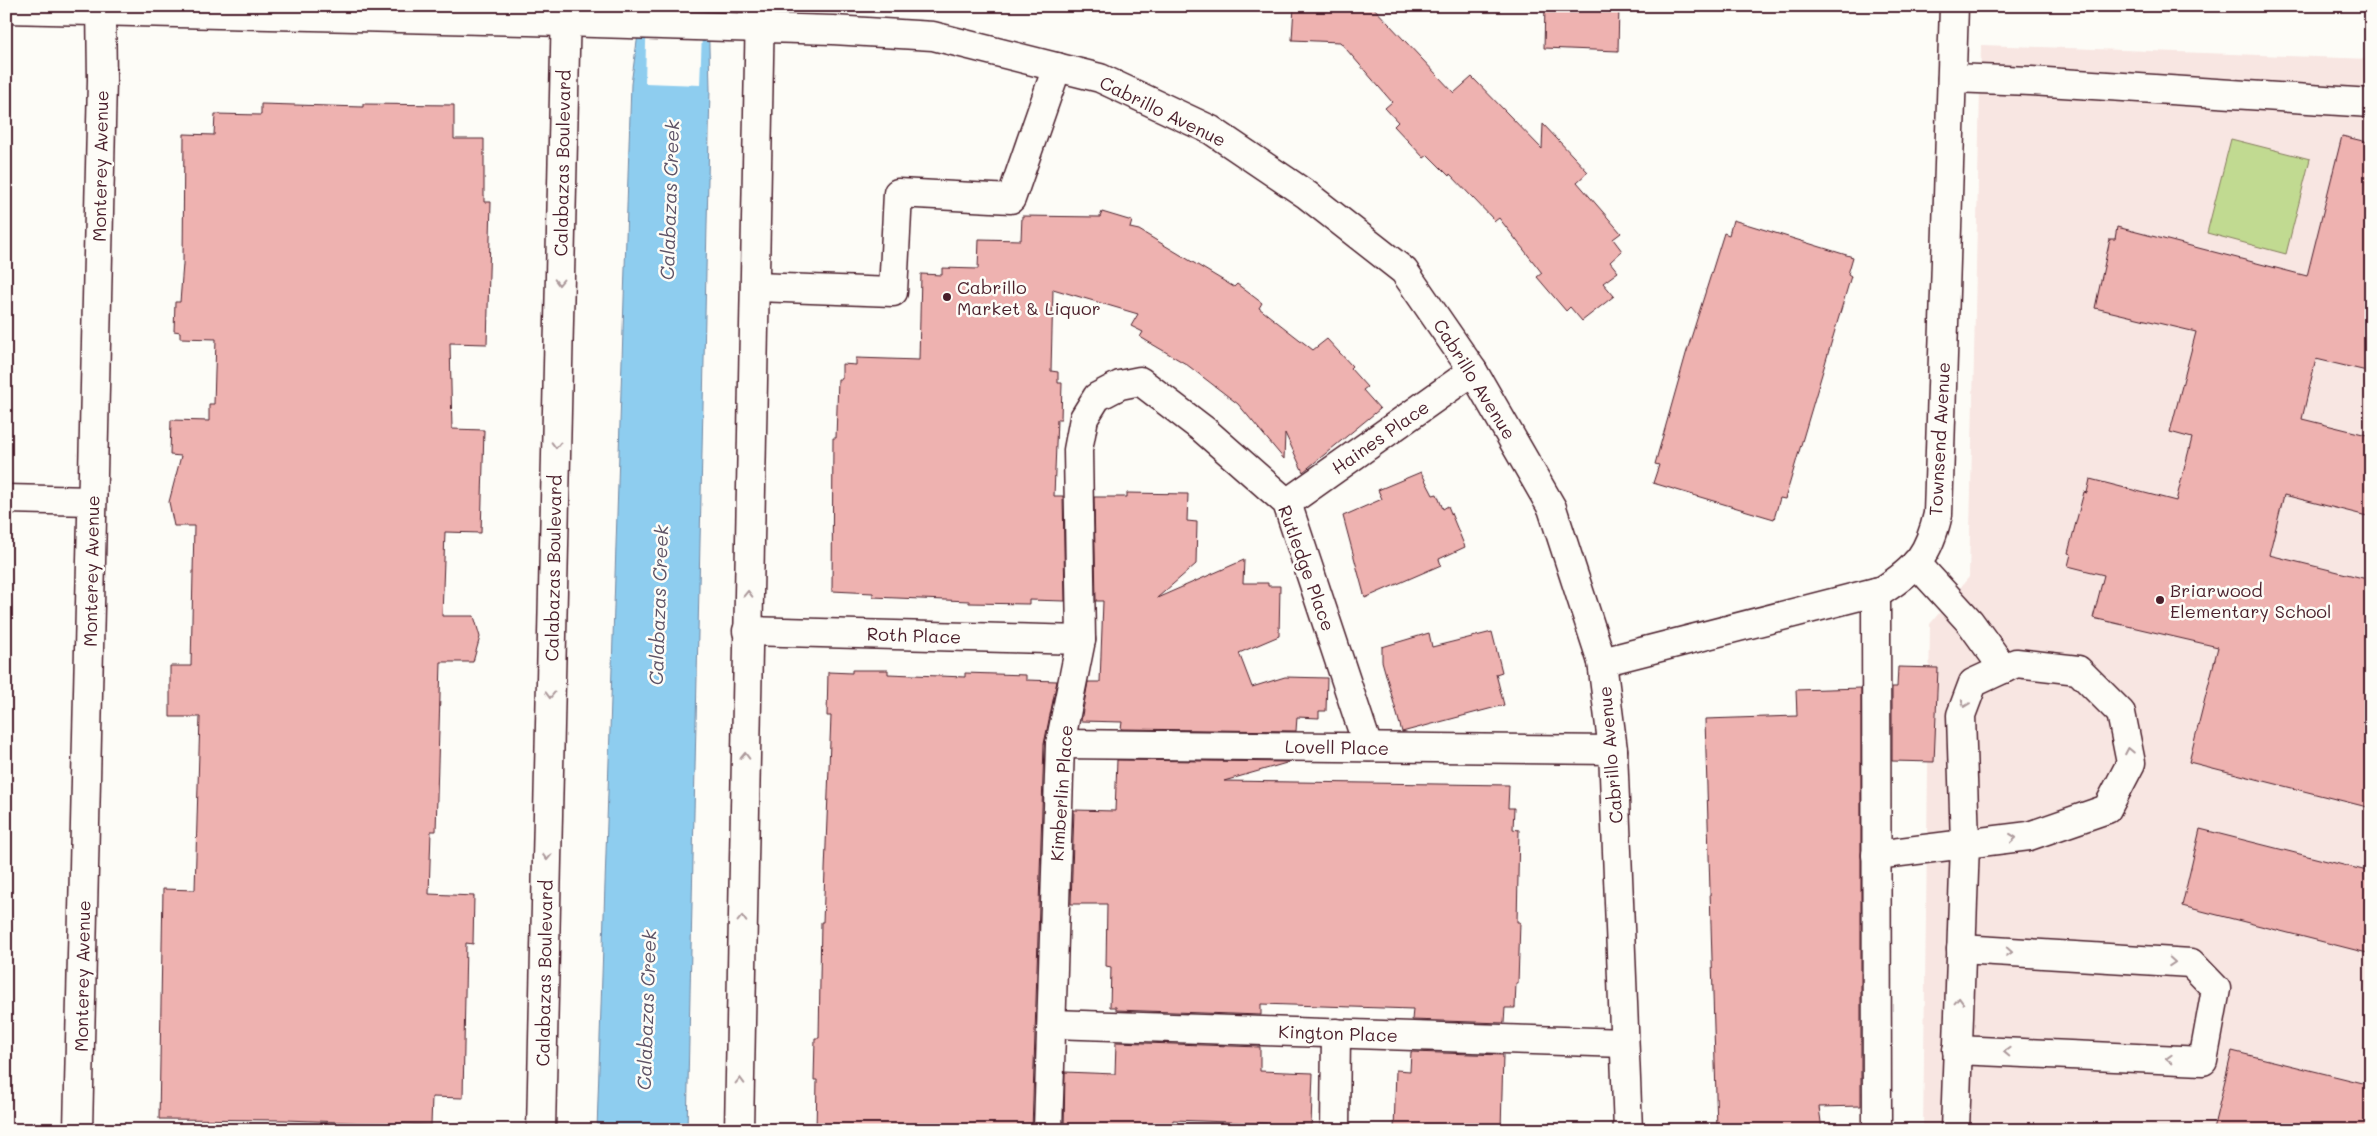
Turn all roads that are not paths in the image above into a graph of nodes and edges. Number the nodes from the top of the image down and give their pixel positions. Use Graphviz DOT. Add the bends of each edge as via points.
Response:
graph roads {
  1 [pos="1954,6"];
  2 [pos="6,9"];
  3 [pos="101,9"];
  4 [pos="566,14"];
  5 [pos="760,17"];
  6 [pos="1057,67"];
  7 [pos="1952,78"];
  8 [pos="2371,103"];
  9 [pos="755,287"];
  10 [pos="1473,371"];
  11 [pos="1120,385"];
  12 [pos="6,499"];
  13 [pos="92,501"];
  14 [pos="1287,503"];
  15 [pos="1916,563"];
  16 [pos="1876,592"];
  17 [pos="747,631"];
  18 [pos="1081,640"];
  19 [pos="1602,662"];
  20 [pos="2004,669"];
  21 [pos="1060,744"];
  22 [pos="1368,747"];
  23 [pos="1613,750"];
  24 [pos="1965,843"];
  25 [pos="1876,855"];
  26 [pos="1961,948"];
  27 [pos="1052,1024"];
  28 [pos="1336,1033"];
  29 [pos="1624,1043"];
  30 [pos="1957,1050"];
  31 [pos="78,1130"];
  32 [pos="541,1130"];
  33 [pos="739,1130"];
  34 [pos="1048,1130"];
  35 [pos="1335,1130"];
  36 [pos="1628,1130"];
  37 [pos="1877,1130"];
  38 [pos="1955,1130"];
  1 -- 7 [label="street, Townsend Avenue"];
  2 -- 3 [label="street, Cabrillo Avenue"];
  3 -- 4 [label="street, Cabrillo Avenue"];
  3 -- 13 [label="street, Monterey Avenue"];
  4 -- 5 [label="street, Cabrillo Avenue" via="647,26 703,27"];
  4 -- 32 [label="street, Calabazas Boulevard, one-way"];
  5 -- 6 [label="street, Cabrillo Avenue" via="833,30 933,36"];
  5 -- 9 [label="street"];
  6 -- 9 [label="street" via="1011,199 898,193 893,292"];
  6 -- 10 [label="street, Cabrillo Avenue" via="1100,78 1211,130 1307,194 1404,271"];
  7 -- 8 [label="street"];
  7 -- 15 [label="street, Townsend Avenue" via="1938,514 1933,534"];
  17 -- 9 [label="street, one-way"];
  10 -- 14 [label="street, Haines Place"];
  10 -- 19 [label="street, Cabrillo Avenue" via="1552,508"];
  11 -- 14 [label="street, Rutledge Place" via="1140,381 1204,430"];
  11 -- 18 [label="street, Kimberlin Place" via="1097,397 1084,418 1078,450"];
  12 -- 13 [label="street"];
  13 -- 31 [label="street, Monterey Avenue"];
  14 -- 22 [label="street, Rutledge Place"];
  15 -- 16 [label="street, Townsend Avenue" via="1907,575"];
  15 -- 20 [label="street" via="1970,622"];
  16 -- 19 [label="street, Townsend Avenue"];
  16 -- 25 [label="street"];
  17 -- 18 [label="street, Roth Place"];
  33 -- 17 [label="street, one-way"];
  18 -- 21 [label="street, Kimberlin Place"];
  19 -- 23 [label="street, Cabrillo Avenue"];
  20 -- 24 [label="street, one-way" via="1973,683 1961,714"];
  24 -- 20 [label="street, one-way" via="2029,836 2107,809 2131,763 2121,713 2078,670 2016,663"];
  21 -- 22 [label="street, Lovell Place"];
  21 -- 27 [label="street, Kimberlin Place"];
  22 -- 23 [label="street, Lovell Place"];
  23 -- 29 [label="street, Cabrillo Avenue"];
  24 -- 25 [label="street"];
  24 -- 26 [label="street"];
  25 -- 37 [label="street"];
  30 -- 26 [label="street, one-way"];
  26 -- 30 [label="street, one-way" via="2191,963 2216,989 2203,1061"];
  27 -- 28 [label="street, Kington Place"];
  27 -- 34 [label="street, Kimberlin Place"];
  28 -- 29 [label="street, Kington Place"];
  28 -- 35 [label="street"];
  29 -- 36 [label="street, Cabrillo Avenue"];
  30 -- 38 [label="street"];
}
